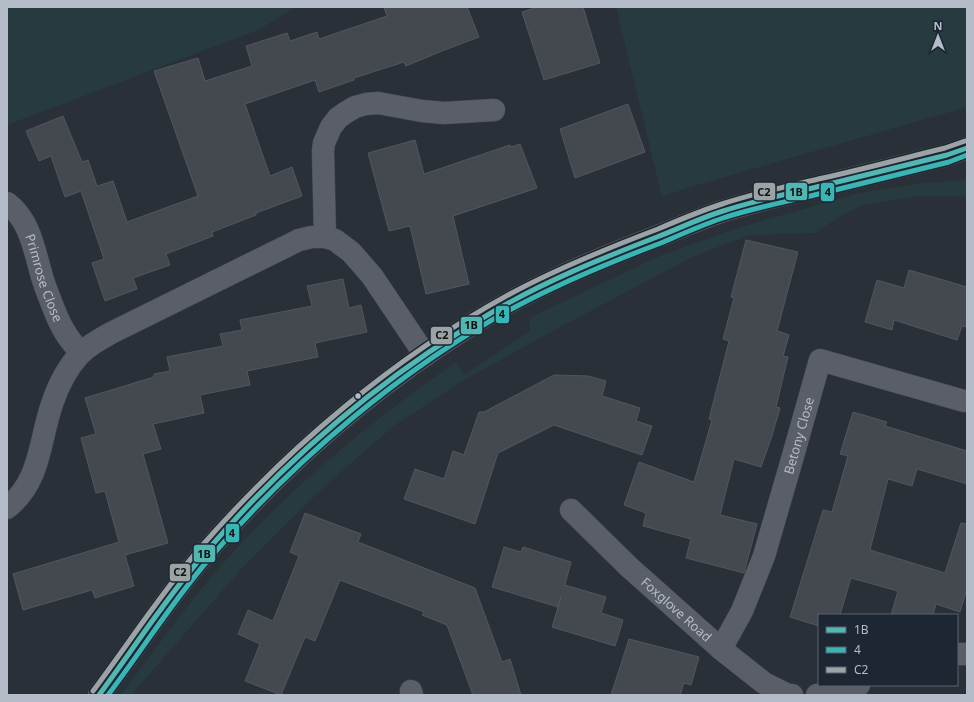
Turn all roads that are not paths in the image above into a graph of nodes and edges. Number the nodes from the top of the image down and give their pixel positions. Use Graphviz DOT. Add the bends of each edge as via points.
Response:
graph roads {
  1 [pos="494,110"];
  2 [pos="960,153"];
  3 [pos="7,203"];
  4 [pos="325,237"];
  5 [pos="81,352"];
  6 [pos="424,355"];
  7 [pos="964,401"];
  8 [pos="7,508"];
  9 [pos="571,510"];
  10 [pos="721,649"];
  11 [pos="855,686"];
  12 [pos="99,695"];
  13 [pos="792,695"];
  14 [pos="817,695"];
  1 -- 4 [label="street" via="444,113 378,103 355,107 338,118 331,127 323,151"];
  2 -- 6 [label="main road" via="712,215 634,245 522,296"];
  3 -- 5 [label="street, Primrose Close" via="16,210 27,229 59,320 70,341"];
  4 -- 5 [label="street" via="299,240 111,333"];
  4 -- 6 [label="street" via="335,240 351,252 372,276"];
  5 -- 8 [label="street" via="69,367 58,388 30,481"];
  6 -- 12 [label="main road" via="343,417 234,521 159,612"];
  7 -- 10 [label="street, Betony Close" via="820,360 764,556 742,611"];
  9 -- 10 [label="street, Foxglove Road" via="628,567"];
  10 -- 13 [label="street, Foxglove Road" via="764,683"];
  11 -- 14 [label="street"];
}
